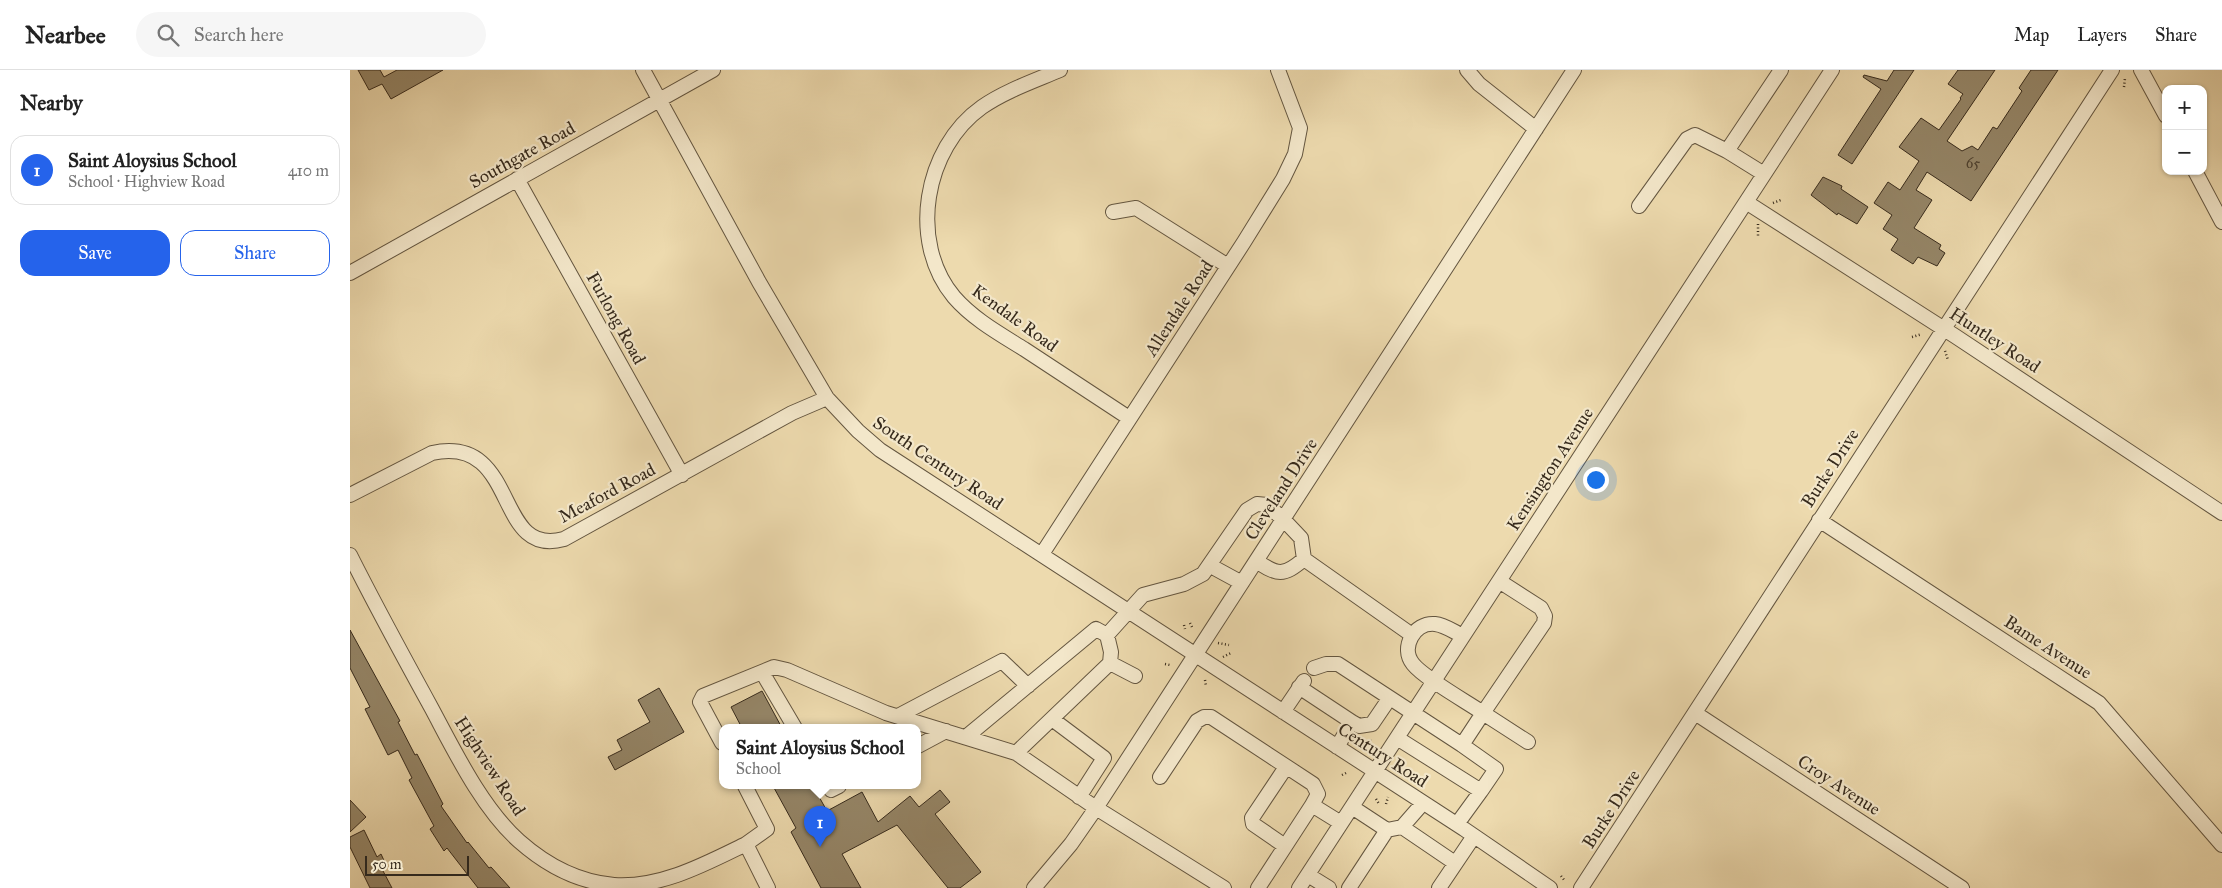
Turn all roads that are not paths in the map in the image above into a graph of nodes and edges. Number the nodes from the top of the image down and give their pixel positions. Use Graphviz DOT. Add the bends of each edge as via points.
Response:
graph roads {
  1 [pos="643,70"];
  2 [pos="713,70"];
  3 [pos="1060,70"];
  4 [pos="1278,70"];
  5 [pos="1467,70"];
  6 [pos="1574,70"];
  7 [pos="1781,70"];
  8 [pos="1832,70"];
  9 [pos="2112,70"];
  10 [pos="2141,70"];
  11 [pos="659,100"];
  12 [pos="2162,109"];
  13 [pos="1536,129"];
  14 [pos="1727,151"];
  15 [pos="1764,174"];
  16 [pos="2197,175"];
  17 [pos="517,179"];
  18 [pos="1746,202"];
  19 [pos="1639,206"];
  20 [pos="1113,212"];
  21 [pos="2222,222"];
  22 [pos="1228,266"];
  23 [pos="350,273"];
  24 [pos="1944,329"];
  25 [pos="827,398"];
  26 [pos="1129,418"];
  27 [pos="682,475"];
  28 [pos="350,495"];
  29 [pos="2222,513"];
  30 [pos="1283,519"];
  31 [pos="1819,520"];
  32 [pos="1042,554"];
  33 [pos="350,555"];
  34 [pos="1304,559"];
  35 [pos="1256,562"];
  36 [pos="1209,565"];
  37 [pos="1499,581"];
  38 [pos="1242,583"];
  39 [pos="1127,611"];
  40 [pos="1107,635"];
  41 [pos="1412,635"];
  42 [pos="1463,636"];
  43 [pos="1195,655"];
  44 [pos="1110,663"];
  45 [pos="1314,668"];
  46 [pos="762,672"];
  47 [pos="1135,676"];
  48 [pos="1435,680"];
  49 [pos="1028,686"];
  50 [pos="1389,699"];
  51 [pos="1283,712"];
  52 [pos="1413,713"];
  53 [pos="1483,713"];
  54 [pos="1695,713"];
  55 [pos="898,716"];
  56 [pos="1052,719"];
  57 [pos="1352,722"];
  58 [pos="793,724"];
  59 [pos="946,731"];
  60 [pos="719,737"];
  61 [pos="966,738"];
  62 [pos="1397,738"];
  63 [pos="1528,742"];
  64 [pos="921,744"];
  65 [pos="1462,745"];
  66 [pos="1337,748"];
  67 [pos="1016,753"];
  68 [pos="1286,767"];
  69 [pos="1375,772"];
  70 [pos="1160,777"];
  71 [pos="747,789"];
  72 [pos="1481,791"];
  73 [pos="1079,797"];
  74 [pos="1423,803"];
  75 [pos="1312,805"];
  76 [pos="1352,807"];
  77 [pos="1096,808"];
  78 [pos="1342,823"];
  79 [pos="1457,824"];
  80 [pos="1402,827"];
  81 [pos="1387,830"];
  82 [pos="1474,836"];
  83 [pos="746,844"];
  84 [pos="2222,845"];
  85 [pos="1286,846"];
  86 [pos="1455,863"];
  87 [pos="1308,875"];
  88 [pos="589,884"];
  89 [pos="768,888"];
  90 [pos="1034,888"];
  91 [pos="1224,888"];
  92 [pos="1258,888"];
  93 [pos="1299,888"];
  94 [pos="1329,888"];
  95 [pos="1348,888"];
  96 [pos="1439,888"];
  97 [pos="1550,888"];
  98 [pos="1581,888"];
  99 [pos="1962,888"];
  1 -- 11 [label="street, South Century Road"];
  2 -- 11 [label="street, Southgate Road"];
  3 -- 26 [label="street, Kendale Road" via="1002,95 981,108 950,140 940,158 928,198 930,245 943,280 961,304 1008,339"];
  4 -- 22 [label="street, Allendale Road" via="1300,128 1299,140 1282,179"];
  5 -- 13 [label="street" via="1479,84"];
  6 -- 13 [label="street, Cleveland Drive"];
  7 -- 14 [label="street"];
  8 -- 15 [label="street, Kensington Avenue"];
  9 -- 24 [label="street, Burke Drive"];
  10 -- 12 [label="street"];
  11 -- 17 [label="street, Southgate Road"];
  11 -- 25 [label="street, South Century Road"];
  13 -- 30 [label="street, Cleveland Drive"];
  14 -- 15 [label="street"];
  14 -- 19 [label="street" via="1699,136 1690,136"];
  15 -- 18 [label="street, Kensington Avenue"];
  16 -- 21 [label="street"];
  17 -- 23 [label="street, Southgate Road"];
  17 -- 27 [label="street, Furlong Road"];
  18 -- 24 [label="street, Huntley Road"];
  18 -- 37 [label="street, Kensington Avenue"];
  20 -- 22 [label="street" via="1136,208"];
  22 -- 26 [label="street, Allendale Road"];
  24 -- 29 [label="street, Huntley Road"];
  24 -- 31 [label="street, Burke Drive"];
  25 -- 27 [label="street, Meaford Road" via="792,413"];
  25 -- 32 [label="street, South Century Road" via="880,450"];
  26 -- 32 [label="street, Allendale Road"];
  27 -- 28 [label="street, Meaford Road" via="555,541 542,541 522,530 489,470 470,454 457,450 432,452"];
  30 -- 34 [label="street" via="1301,538"];
  30 -- 35 [label="street, Cleveland Drive"];
  30 -- 36 [label="street" via="1267,505 1257,504 1248,510"];
  31 -- 54 [label="street, Burke Drive"];
  31 -- 84 [label="street, Bame Avenue" via="2099,703"];
  32 -- 39 [label="street, South Century Road"];
  33 -- 88 [label="street, Highview Road" via="454,750 500,821 538,857"];
  34 -- 35 [label="street" via="1283,572 1274,572"];
  34 -- 41 [label="street"];
  35 -- 38 [label="street, Cleveland Drive"];
  36 -- 38 [label="street"];
  36 -- 39 [label="street" via="1203,574 1184,584 1143,595"];
  37 -- 42 [label="street, Kensington Avenue"];
  37 -- 53 [label="street" via="1540,608 1545,616 1544,623"];
  38 -- 43 [label="street, Cleveland Drive"];
  39 -- 40 [label="street"];
  39 -- 43 [label="street, South Century Road"];
  40 -- 44 [label="street"];
  40 -- 49 [label="street" via="1096,629"];
  41 -- 42 [label="street" via="1420,627 1433,624"];
  41 -- 48 [label="street" via="1408,649 1410,660"];
  42 -- 48 [label="street, Kensington Avenue"];
  43 -- 51 [label="street, Century Road"];
  43 -- 77 [label="street, Cleveland Drive"];
  44 -- 47 [label="street"];
  44 -- 56 [label="street"];
  45 -- 50 [label="street" via="1338,664"];
  46 -- 55 [label="street" via="774,667 787,670"];
  46 -- 58 [label="street"];
  46 -- 60 [label="street" via="700,699"];
  48 -- 52 [label="street, Kensington Avenue"];
  48 -- 53 [label="street"];
  49 -- 55 [label="street" via="1002,661"];
  49 -- 61 [label="street"];
  50 -- 52 [label="street"];
  50 -- 57 [label="street" via="1372,724 1360,726"];
  51 -- 57 [label="street" via="1302,684"];
  51 -- 66 [label="street, Century Road"];
  52 -- 62 [label="street, Kensington Avenue"];
  52 -- 65 [label="street"];
  53 -- 63 [label="street"];
  53 -- 65 [label="street"];
  54 -- 98 [label="street, Burke Drive"];
  54 -- 99 [label="street, Croy Avenue"];
  55 -- 59 [label="street"];
  56 -- 67 [label="street"];
  56 -- 73 [label="street" via="1104,758"];
  57 -- 66 [label="street"];
  59 -- 61 [label="street"];
  59 -- 64 [label="street"];
  61 -- 67 [label="street"];
  62 -- 69 [label="street, Kensington Avenue"];
  62 -- 72 [label="street"];
  65 -- 72 [label="street" via="1496,769"];
  66 -- 69 [label="street, Century Road"];
  67 -- 73 [label="street"];
  68 -- 70 [label="street" via="1211,717 1204,717 1196,721"];
  68 -- 75 [label="street" via="1313,784 1318,794"];
  68 -- 85 [label="street" via="1252,818 1254,824"];
  69 -- 74 [label="street, Century Road"];
  69 -- 76 [label="street, Kensington Avenue"];
  71 -- 83 [label="street, Highview Road" via="768,829"];
  72 -- 79 [label="street"];
  73 -- 77 [label="street"];
  74 -- 79 [label="street, Century Road"];
  74 -- 80 [label="street"];
  75 -- 78 [label="street"];
  75 -- 85 [label="street"];
  76 -- 78 [label="street, Kensington Avenue"];
  76 -- 81 [label="street"];
  77 -- 90 [label="street, Cleveland Drive"];
  77 -- 91 [label="street"];
  78 -- 87 [label="street, Kensington Avenue"];
  79 -- 82 [label="street, Century Road"];
  80 -- 81 [label="street"];
  80 -- 86 [label="street"];
  81 -- 95 [label="street"];
  82 -- 86 [label="street"];
  82 -- 97 [label="street, Century Road"];
  83 -- 88 [label="street, Highview Road" via="698,868 670,877 643,883"];
  83 -- 89 [label="street"];
  85 -- 92 [label="street"];
  86 -- 96 [label="street"];
  87 -- 93 [label="street, Kensington Avenue"];
  87 -- 94 [label="street"];
}
